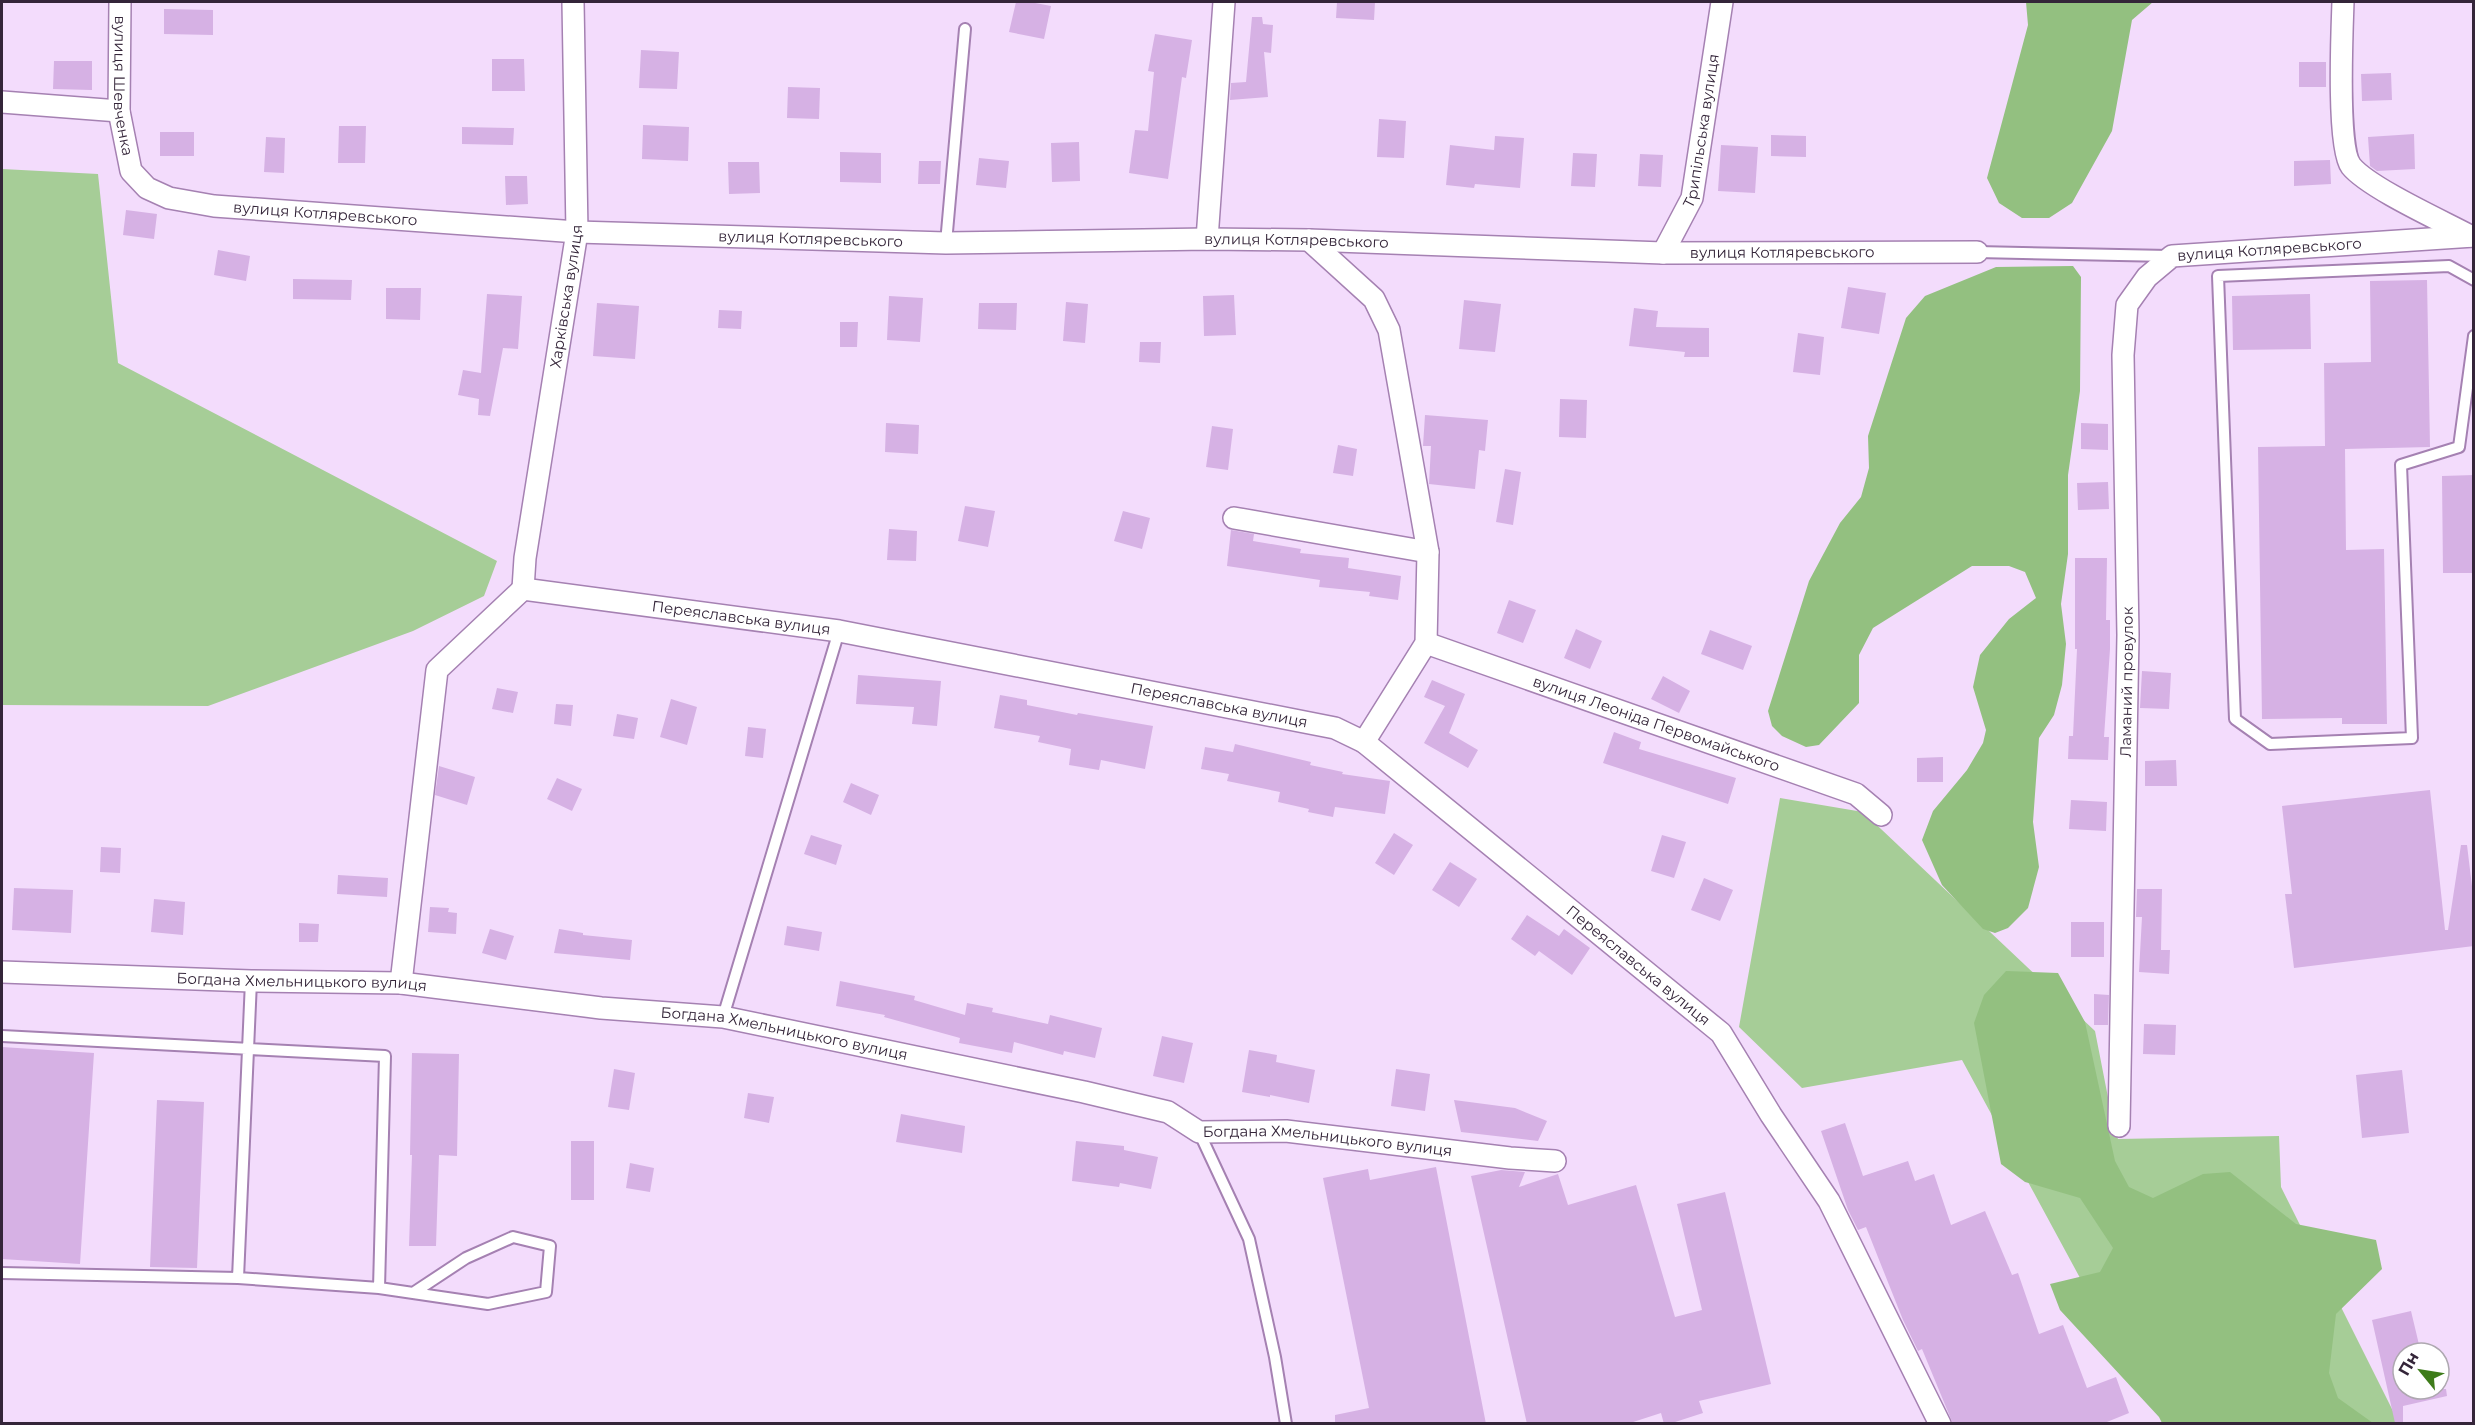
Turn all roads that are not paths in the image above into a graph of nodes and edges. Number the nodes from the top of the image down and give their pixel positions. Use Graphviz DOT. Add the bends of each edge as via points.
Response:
graph roads {
  1 [pos="120,2"];
  2 [pos="573,2"];
  3 [pos="1224,2"];
  4 [pos="1722,2"];
  5 [pos="2343,2"];
  6 [pos="965,30"];
  7 [pos="2,102"];
  8 [pos="119,111"];
  9 [pos="131,171"];
  10 [pos="577,232"];
  11 [pos="2472,236"];
  12 [pos="1207,239"];
  13 [pos="1309,240"];
  14 [pos="946,243"];
  15 [pos="1977,252"];
  16 [pos="1663,253"];
  17 [pos="2172,256"];
  18 [pos="2474,280"];
  19 [pos="2474,336"];
  20 [pos="1234,518"];
  21 [pos="1428,552"];
  22 [pos="523,589"];
  23 [pos="839,631"];
  24 [pos="1426,643"];
  25 [pos="1364,742"];
  26 [pos="1881,815"];
  27 [pos="2,972"];
  28 [pos="251,981"];
  29 [pos="401,983"];
  30 [pos="723,1017"];
  31 [pos="2,1036"];
  32 [pos="248,1050"];
  33 [pos="2119,1125"];
  34 [pos="1199,1132"];
  35 [pos="1555,1161"];
  36 [pos="2,1273"];
  37 [pos="238,1278"];
  38 [pos="379,1288"];
  39 [pos="413,1293"];
  40 [pos="1286,1424"];
  41 [pos="1940,1424"];
  1 -- 8 [label="street, вулиця Шевченка"];
  2 -- 10 [label="street, Харківська вулиця"];
  3 -- 12 [label="street"];
  4 -- 16 [label="street, Трипільська вулиця" via="1692,198"];
  5 -- 11 [label="street" via="2344,146 2349,164 2380,187"];
  6 -- 14 [label="lane"];
  7 -- 8 [label="street"];
  8 -- 9 [label="street, вулиця Шевченка"];
  9 -- 10 [label="street, вулиця Котляревського" via="147,188 168,198 214,206"];
  10 -- 14 [label="street, вулиця Котляревського"];
  10 -- 22 [label="street, Харківська вулиця"];
  11 -- 17 [label="street, вулиця Котляревського"];
  12 -- 13 [label="street, вулиця Котляревського"];
  12 -- 14 [label="street, вулиця Котляревського"];
  13 -- 16 [label="street, вулиця Котляревського"];
  13 -- 21 [label="street" via="1374,299 1389,330"];
  15 -- 16 [label="street, вулиця Котляревського"];
  15 -- 17 [label="lane, вулиця Котляревського"];
  17 -- 33 [label="street, Ламаний провулок" via="2146,277 2127,306 2123,355 2128,635"];
  18 -- 19 [label="lane" via="2449,266 2218,276 2235,719 2270,744 2412,738 2401,465 2459,447"];
  20 -- 21 [label="street"];
  21 -- 24 [label="street"];
  22 -- 23 [label="street, Переяславська вулиця"];
  22 -- 29 [label="street" via="436,670"];
  23 -- 25 [label="street, Переяславська вулиця" via="1335,728"];
  23 -- 30 [label="lane"];
  24 -- 25 [label="street"];
  24 -- 26 [label="street, вулиця Леоніда Первомайського" via="1856,794"];
  25 -- 41 [label="street, Переяславська вулиця" via="1721,1033 1829,1201"];
  27 -- 28 [label="street, Богдана Хмельницького вулиця"];
  28 -- 29 [label="street, Богдана Хмельницького вулиця"];
  28 -- 32 [label="lane"];
  29 -- 30 [label="street, Богдана Хмельницького вулиця" via="601,1008"];
  30 -- 34 [label="street, Богдана Хмельницького вулиця" via="1168,1112"];
  31 -- 32 [label="lane"];
  32 -- 37 [label="lane"];
  32 -- 38 [label="lane" via="385,1056"];
  34 -- 35 [label="street, Богдана Хмельницького вулиця" via="1287,1131"];
  34 -- 40 [label="lane" via="1249,1239"];
  36 -- 37 [label="lane"];
  37 -- 38 [label="lane"];
  38 -- 39 [label="lane"];
  39 -- 39 [label="lane" via="488,1304 546,1292 550,1246 513,1238 466,1258"];
}
